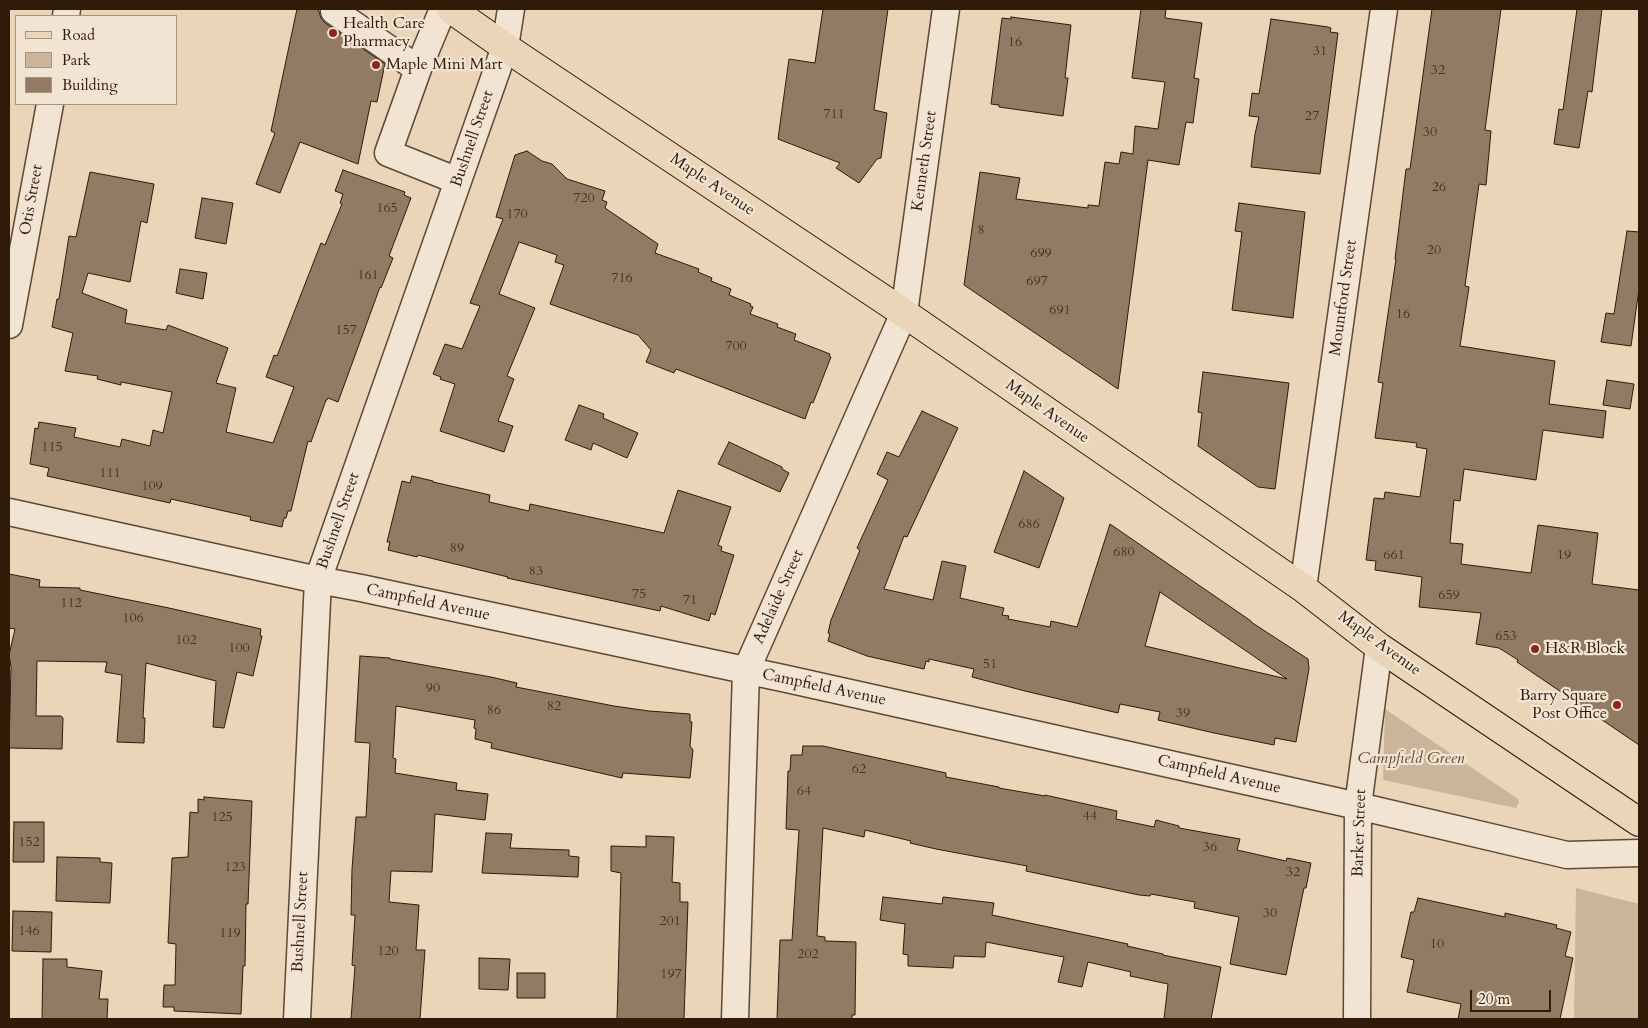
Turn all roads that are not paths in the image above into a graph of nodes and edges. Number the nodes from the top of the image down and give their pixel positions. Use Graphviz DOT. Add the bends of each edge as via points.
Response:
graph roads {
  1 [pos="443,9"];
  2 [pos="451,9"];
  3 [pos="511,9"];
  4 [pos="946,9"];
  5 [pos="1384,9"];
  6 [pos="334,11"];
  7 [pos="506,47"];
  8 [pos="418,69"];
  9 [pos="50,105"];
  10 [pos="458,181"];
  11 [pos="904,313"];
  12 [pos="9,325"];
  13 [pos="9,512"];
  14 [pos="318,580"];
  15 [pos="1303,588"];
  16 [pos="1379,647"];
  17 [pos="746,671"];
  18 [pos="1358,806"];
  19 [pos="1639,822"];
  20 [pos="1639,853"];
  21 [pos="297,1019"];
  22 [pos="735,1019"];
  23 [pos="1357,1019"];
  1 -- 8 [label="street"];
  2 -- 7 [label="main road, Maple Avenue"];
  3 -- 7 [label="street, Bushnell Street"];
  4 -- 11 [label="street, Kenneth Street"];
  5 -- 15 [label="street, Mountford Street"];
  6 -- 8 [label="street"];
  7 -- 10 [label="street, Bushnell Street"];
  7 -- 11 [label="main road, Maple Avenue"];
  8 -- 10 [label="street" via="388,153"];
  9 -- 12 [label="street, Otis Street"];
  10 -- 14 [label="street, Bushnell Street"];
  11 -- 15 [label="main road, Maple Avenue"];
  11 -- 17 [label="street, Adelaide Street"];
  13 -- 14 [label="street, Campfield Avenue"];
  14 -- 17 [label="street, Campfield Avenue"];
  14 -- 21 [label="street, Bushnell Street"];
  15 -- 16 [label="main road, Maple Avenue"];
  16 -- 18 [label="street, Barker Street"];
  16 -- 19 [label="main road, Maple Avenue"];
  17 -- 18 [label="street, Campfield Avenue"];
  17 -- 22 [label="street, Adelaide Street"];
  18 -- 20 [label="street, Campfield Avenue" via="1567,855"];
  18 -- 23 [label="street, Barker Street"];
}
